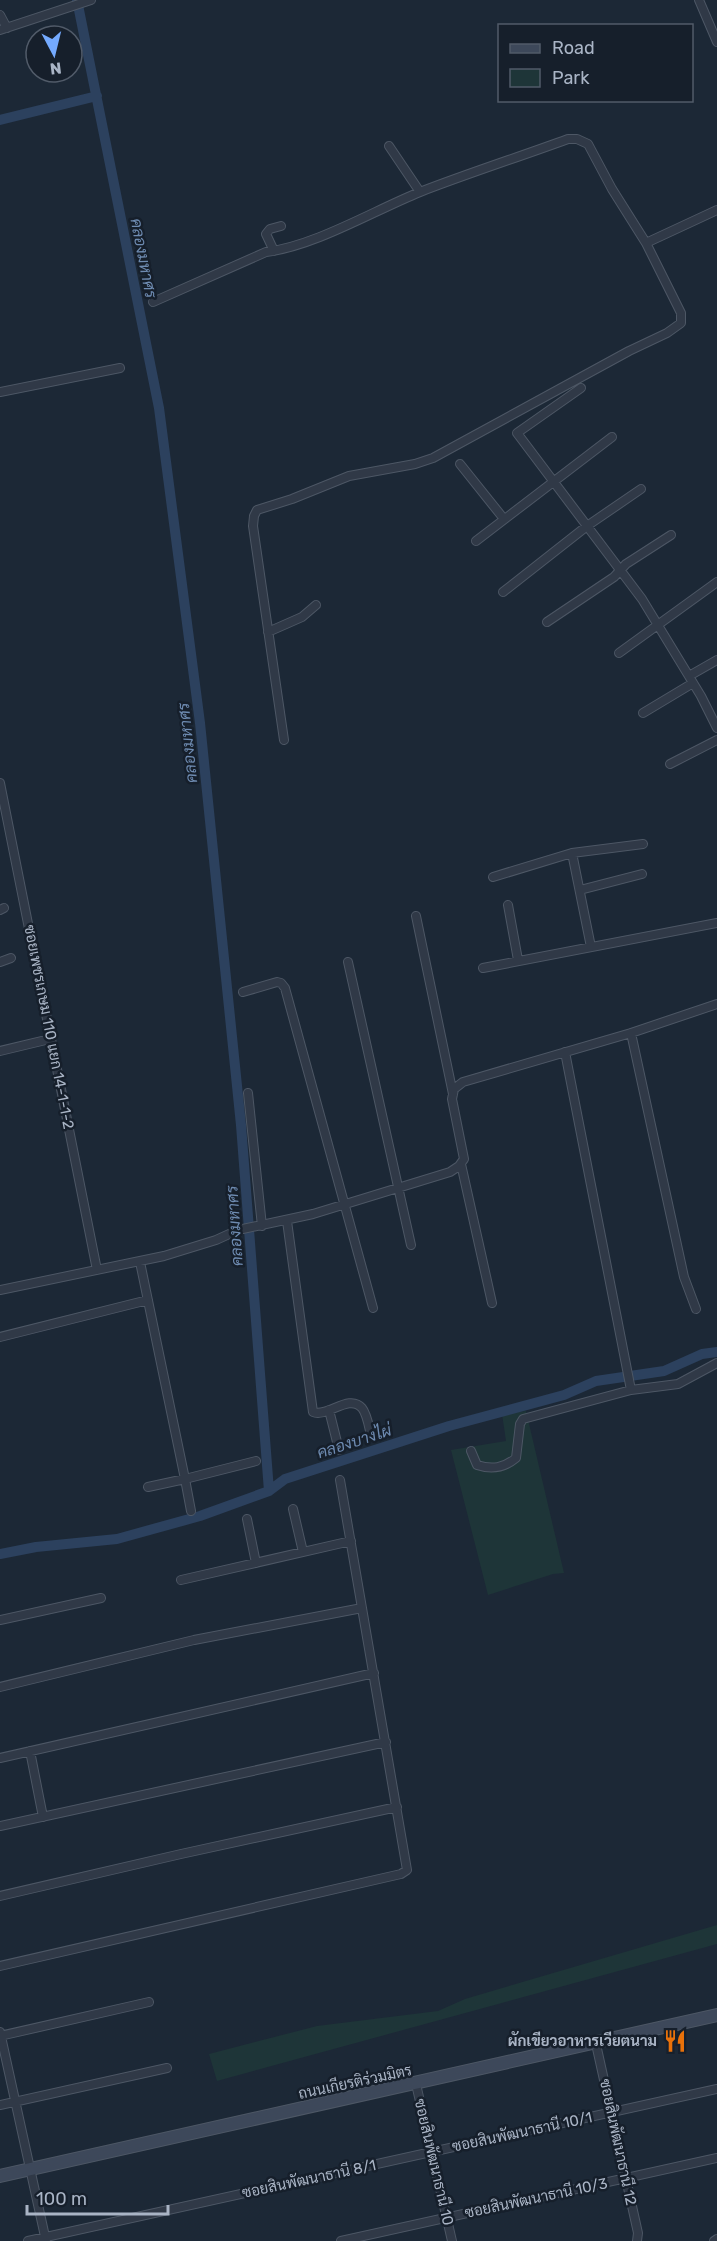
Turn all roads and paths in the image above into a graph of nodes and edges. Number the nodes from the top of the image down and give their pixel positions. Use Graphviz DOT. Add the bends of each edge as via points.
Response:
graph roads {
  1 [pos="699,0"];
  2 [pos="87,1"];
  3 [pos="0,15"];
  4 [pos="4,29"];
  5 [pos="717,42"];
  6 [pos="389,146"];
  7 [pos="420,192"];
  8 [pos="717,210"];
  9 [pos="281,226"];
  10 [pos="646,243"];
  11 [pos="274,251"];
  12 [pos="153,302"];
  13 [pos="120,368"];
  14 [pos="581,388"];
  15 [pos="0,392"];
  16 [pos="612,436"];
  17 [pos="460,464"];
  18 [pos="553,480"];
  19 [pos="641,489"];
  20 [pos="504,519"];
  21 [pos="587,526"];
  22 [pos="671,535"];
  23 [pos="476,541"];
  24 [pos="620,570"];
  25 [pos="717,582"];
  26 [pos="503,592"];
  27 [pos="316,605"];
  28 [pos="547,622"];
  29 [pos="658,625"];
  30 [pos="268,632"];
  31 [pos="619,653"];
  32 [pos="717,660"];
  33 [pos="691,680"];
  34 [pos="643,714"];
  35 [pos="717,727"];
  36 [pos="284,740"];
  37 [pos="717,741"];
  38 [pos="670,764"];
  39 [pos="1,793"];
  40 [pos="643,844"];
  41 [pos="572,853"];
  42 [pos="642,874"];
  43 [pos="493,877"];
  44 [pos="580,890"];
  45 [pos="508,905"];
  46 [pos="416,916"];
  47 [pos="717,923"];
  48 [pos="591,947"];
  49 [pos="11,958"];
  50 [pos="518,960"];
  51 [pos="0,962"];
  52 [pos="348,962"];
  53 [pos="483,968"];
  54 [pos="243,992"];
  55 [pos="717,1004"];
  56 [pos="631,1033"];
  57 [pos="50,1039"];
  58 [pos="0,1051"];
  59 [pos="565,1052"];
  60 [pos="248,1093"];
  61 [pos="453,1094"];
  62 [pos="461,1164"];
  63 [pos="398,1188"];
  64 [pos="345,1204"];
  65 [pos="286,1221"];
  66 [pos="258,1226"];
  67 [pos="411,1245"];
  68 [pos="140,1262"];
  69 [pos="97,1270"];
  70 [pos="0,1290"];
  71 [pos="148,1300"];
  72 [pos="492,1303"];
  73 [pos="373,1308"];
  74 [pos="696,1309"];
  75 [pos="0,1337"];
  76 [pos="717,1363"];
  77 [pos="630,1387"];
  78 [pos="329,1410"];
  79 [pos="371,1435"];
  80 [pos="339,1450"];
  81 [pos="471,1451"];
  82 [pos="256,1461"];
  83 [pos="185,1479"];
  84 [pos="340,1480"];
  85 [pos="148,1487"];
  86 [pos="293,1509"];
  87 [pos="191,1510"];
  88 [pos="246,1519"];
  89 [pos="351,1541"];
  90 [pos="303,1552"];
  91 [pos="256,1563"];
  92 [pos="181,1580"];
  93 [pos="101,1598"];
  94 [pos="362,1608"];
  95 [pos="0,1620"];
  96 [pos="374,1673"];
  97 [pos="0,1687"];
  98 [pos="386,1742"];
  99 [pos="30,1751"];
  100 [pos="0,1758"];
  101 [pos="397,1807"];
  102 [pos="43,1817"];
  103 [pos="0,1826"];
  104 [pos="0,1896"];
  105 [pos="0,1966"];
  106 [pos="149,2002"];
  107 [pos="717,2015"];
  108 [pos="0,2035"];
  109 [pos="596,2044"];
  110 [pos="167,2068"];
  111 [pos="416,2084"];
  112 [pos="717,2089"];
  113 [pos="15,2102"];
  114 [pos="0,2105"];
  115 [pos="611,2113"];
  116 [pos="432,2151"];
  117 [pos="717,2158"];
  118 [pos="30,2169"];
  119 [pos="0,2176"];
  120 [pos="626,2178"];
  121 [pos="446,2217"];
  122 [pos="46,2239"];
  123 [pos="28,2241"];
  124 [pos="341,2241"];
  125 [pos="452,2241"];
  126 [pos="637,2241"];
  1 -- 5 [label="street"];
  2 -- 4 [label="street"];
  3 -- 4 [label="street"];
  6 -- 7 [label="street"];
  7 -- 10 [label="street" via="577,139 588,144"];
  7 -- 11 [label="street" via="310,240"];
  8 -- 10 [label="street"];
  9 -- 11 [label="street" via="266,234"];
  10 -- 30 [label="street" via="681,313 681,323 667,333 433,458 349,476 257,510 253,526"];
  11 -- 12 [label="street"];
  13 -- 15 [label="street"];
  14 -- 18 [label="street" via="517,433"];
  16 -- 18 [label="street"];
  17 -- 20 [label="street"];
  18 -- 20 [label="street"];
  18 -- 21 [label="street"];
  19 -- 21 [label="street"];
  20 -- 23 [label="street"];
  21 -- 24 [label="street"];
  21 -- 26 [label="street"];
  22 -- 24 [label="street"];
  24 -- 28 [label="street"];
  24 -- 29 [label="street"];
  25 -- 29 [label="street"];
  27 -- 30 [label="street" via="302,617"];
  29 -- 31 [label="street"];
  29 -- 33 [label="street"];
  30 -- 36 [label="street"];
  32 -- 33 [label="street"];
  33 -- 34 [label="street"];
  33 -- 35 [label="street"];
  37 -- 38 [label="street"];
  39 -- 57 [label="street, ซอยเพชรเกษม 110 แยก 14-1-1-2"];
  40 -- 41 [label="street"];
  41 -- 43 [label="street"];
  41 -- 44 [label="street"];
  42 -- 44 [label="street"];
  44 -- 48 [label="street"];
  45 -- 50 [label="street"];
  46 -- 61 [label="street"];
  47 -- 48 [label="street"];
  48 -- 50 [label="street"];
  49 -- 51 [label="street"];
  50 -- 53 [label="street"];
  52 -- 63 [label="street"];
  54 -- 64 [label="street" via="277,981 285,988"];
  55 -- 56 [label="street"];
  56 -- 59 [label="street"];
  56 -- 74 [label="street" via="679,1258"];
  57 -- 58 [label="street"];
  57 -- 69 [label="street, ซอยเพชรเกษม 110 แยก 14-1-1-2"];
  59 -- 61 [label="street" via="468,1079"];
  59 -- 77 [label="street"];
  60 -- 66 [label="street"];
  61 -- 62 [label="street" via="464,1153"];
  62 -- 63 [label="street" via="450,1172"];
  62 -- 72 [label="street"];
  63 -- 64 [label="street"];
  63 -- 67 [label="street"];
  64 -- 65 [label="street"];
  64 -- 73 [label="street"];
  65 -- 66 [label="street"];
  65 -- 78 [label="street" via="313,1412"];
  66 -- 68 [label="street"];
  68 -- 69 [label="street"];
  68 -- 71 [label="street"];
  69 -- 70 [label="street"];
  71 -- 75 [label="street"];
  71 -- 83 [label="street"];
  76 -- 77 [label="street" via="678,1384"];
  77 -- 81 [label="street" via="523,1419 516,1458 502,1466 493,1469 477,1465"];
  78 -- 79 [label="street" via="353,1403 360,1406"];
  78 -- 80 [label="street"];
  82 -- 83 [label="street"];
  83 -- 85 [label="street"];
  83 -- 87 [label="street"];
  84 -- 89 [label="street"];
  86 -- 90 [label="street"];
  88 -- 91 [label="street"];
  89 -- 90 [label="street"];
  89 -- 94 [label="street"];
  90 -- 91 [label="street"];
  91 -- 92 [label="street"];
  93 -- 95 [label="street"];
  94 -- 96 [label="street"];
  94 -- 97 [label="street" via="194,1640"];
  96 -- 98 [label="street"];
  96 -- 99 [label="street"];
  98 -- 101 [label="street"];
  98 -- 102 [label="street"];
  99 -- 100 [label="street"];
  99 -- 102 [label="street"];
  101 -- 104 [label="street"];
  101 -- 105 [label="street" via="407,1863 401,1874"];
  102 -- 103 [label="street"];
  106 -- 108 [label="street"];
  107 -- 109 [label="street, ถนนเกียรติร่วมมิตร"];
  108 -- 113 [label="street"];
  109 -- 111 [label="street, ถนนเกียรติร่วมมิตร"];
  109 -- 115 [label="street, ซอยสินพัฒนาธานี 12"];
  110 -- 113 [label="street"];
  111 -- 116 [label="street, ซอยสินพัฒนาธานี 10"];
  111 -- 118 [label="street, ถนนเกียรติร่วมมิตร"];
  112 -- 115 [label="street, ซอยสินพัฒนาธานี 10/1"];
  113 -- 114 [label="street"];
  113 -- 118 [label="street"];
  115 -- 116 [label="street, ซอยสินพัฒนาธานี 10/1"];
  115 -- 120 [label="street, ซอยสินพัฒนาธานี 12"];
  116 -- 121 [label="street, ซอยสินพัฒนาธานี 10"];
  116 -- 122 [label="street, ซอยสินพัฒนาธานี 8/1"];
  117 -- 120 [label="street, ซอยสินพัฒนาธานี 10/3"];
  118 -- 119 [label="street, ถนนเกียรติร่วมมิตร"];
  118 -- 122 [label="street"];
  120 -- 121 [label="street, ซอยสินพัฒนาธานี 10/3"];
  120 -- 126 [label="street, ซอยสินพัฒนาธานี 12"];
  121 -- 124 [label="street, ซอยสินพัฒนาธานี 10/3"];
  121 -- 125 [label="street, ซอยสินพัฒนาธานี 10"];
  122 -- 123 [label="street, ซอยสินพัฒนาธานี 8/1"];
}
